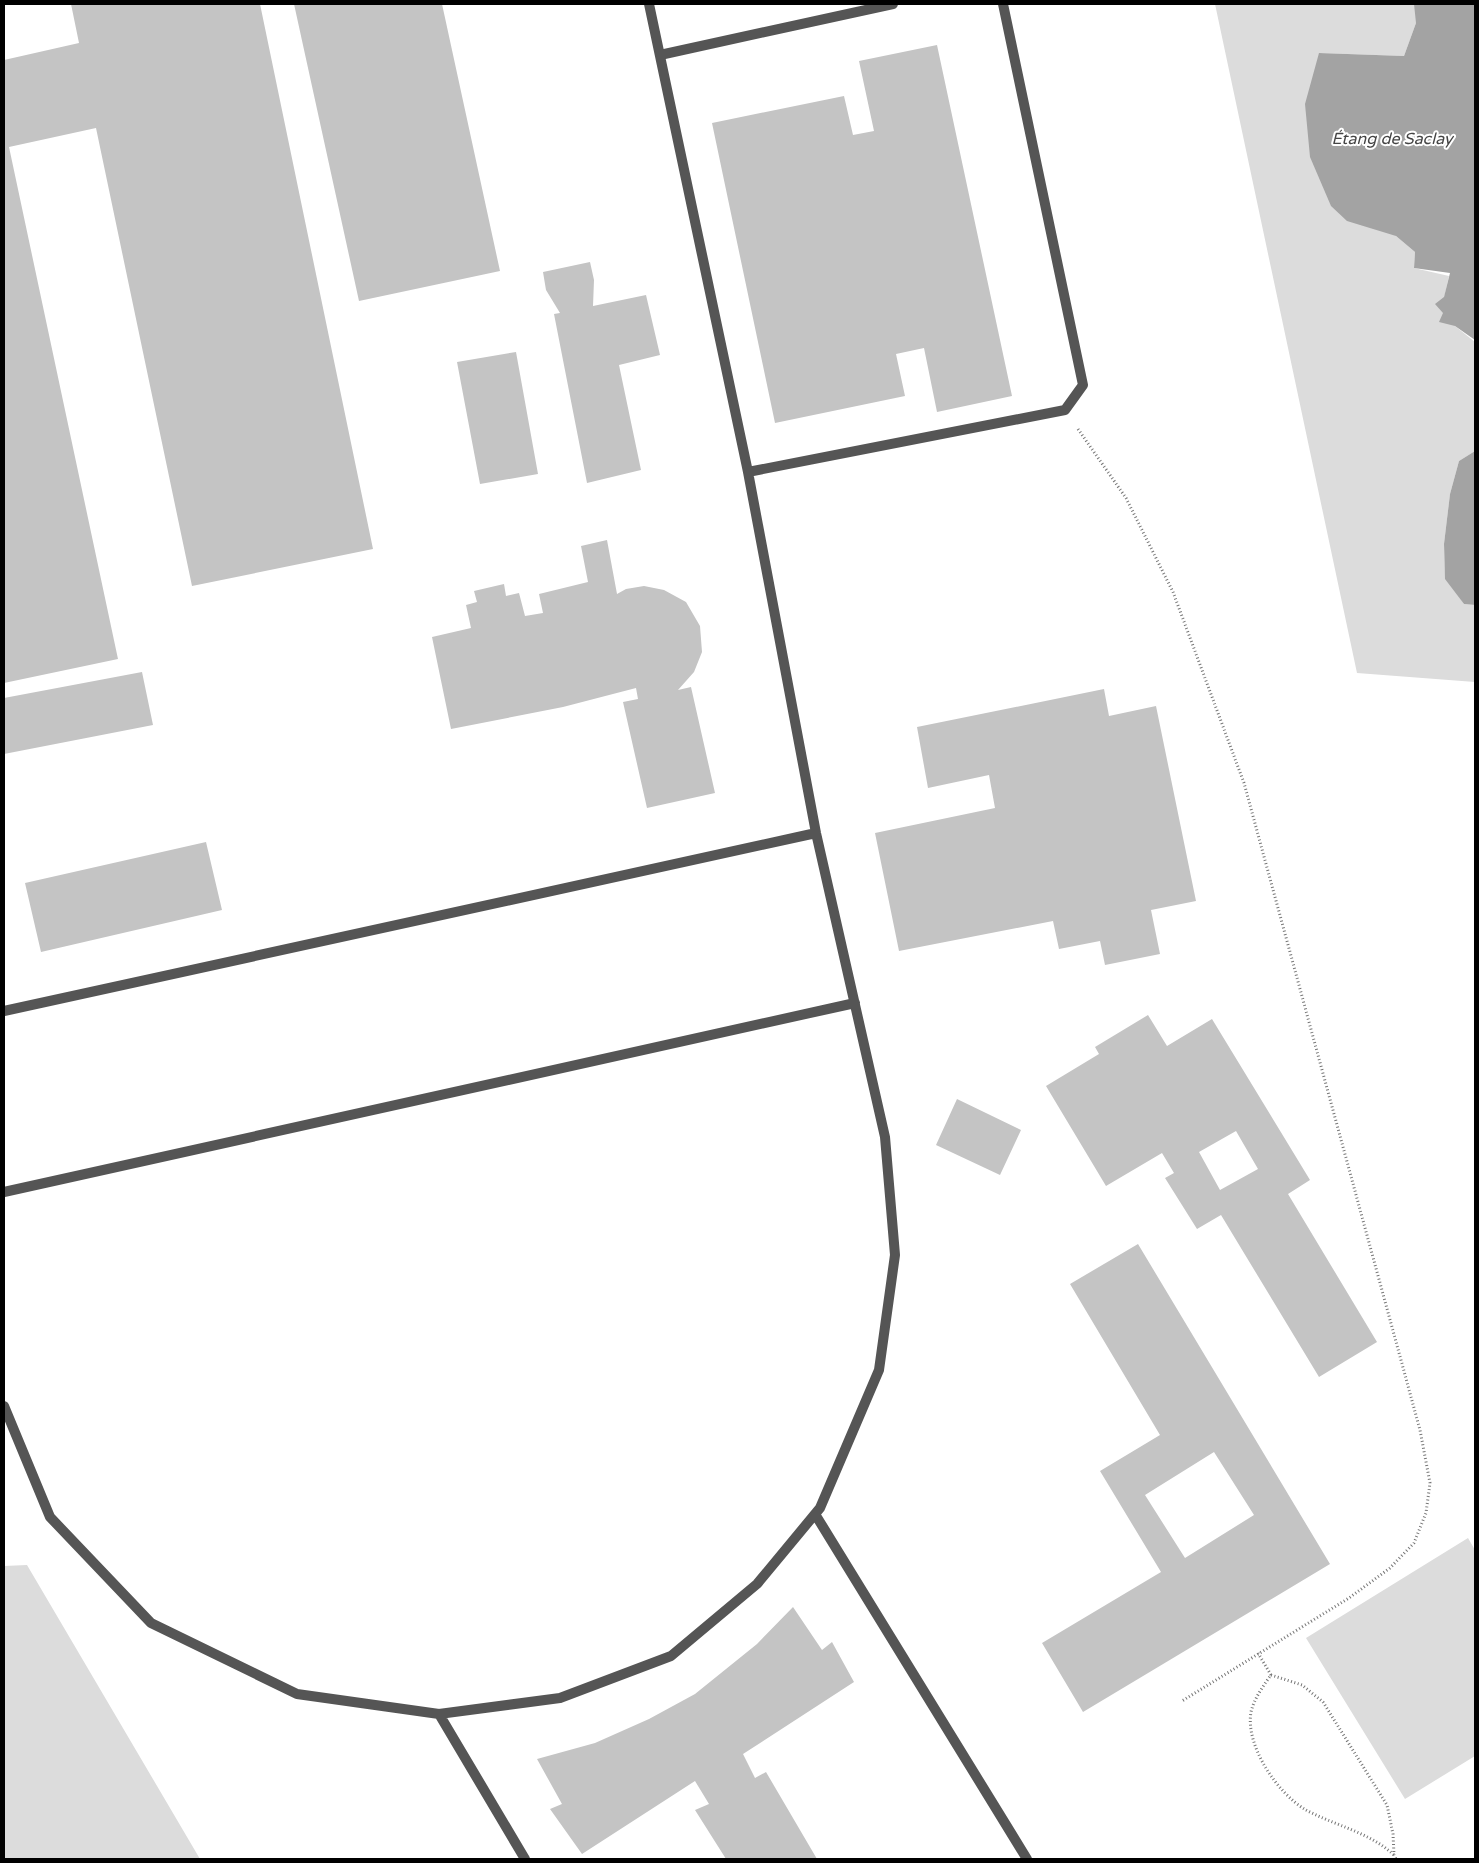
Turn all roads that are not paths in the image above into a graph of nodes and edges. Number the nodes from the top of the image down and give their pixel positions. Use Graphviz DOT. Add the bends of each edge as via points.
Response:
graph roads {
  1 [pos="649,4"];
  2 [pos="893,4"];
  3 [pos="1003,4"];
  4 [pos="660,55"];
  5 [pos="748,472"];
  6 [pos="816,833"];
  7 [pos="855,1003"];
  8 [pos="4,1011"];
  9 [pos="4,1192"];
  10 [pos="4,1406"];
  11 [pos="815,1514"];
  12 [pos="439,1714"];
  13 [pos="525,1859"];
  14 [pos="1027,1859"];
  1 -- 4 [label="lane"];
  2 -- 4 [label="lane"];
  3 -- 5 [label="lane" via="1083,385 1065,410"];
  4 -- 5 [label="lane"];
  5 -- 6 [label="lane"];
  6 -- 7 [label="lane"];
  6 -- 8 [label="lane"];
  7 -- 9 [label="lane"];
  7 -- 11 [label="lane" via="885,1137 895,1255 879,1370"];
  10 -- 12 [label="lane" via="50,1517 151,1623 297,1694"];
  11 -- 12 [label="lane" via="757,1584 671,1656 560,1698"];
  11 -- 14 [label="lane"];
  12 -- 13 [label="lane"];
}
